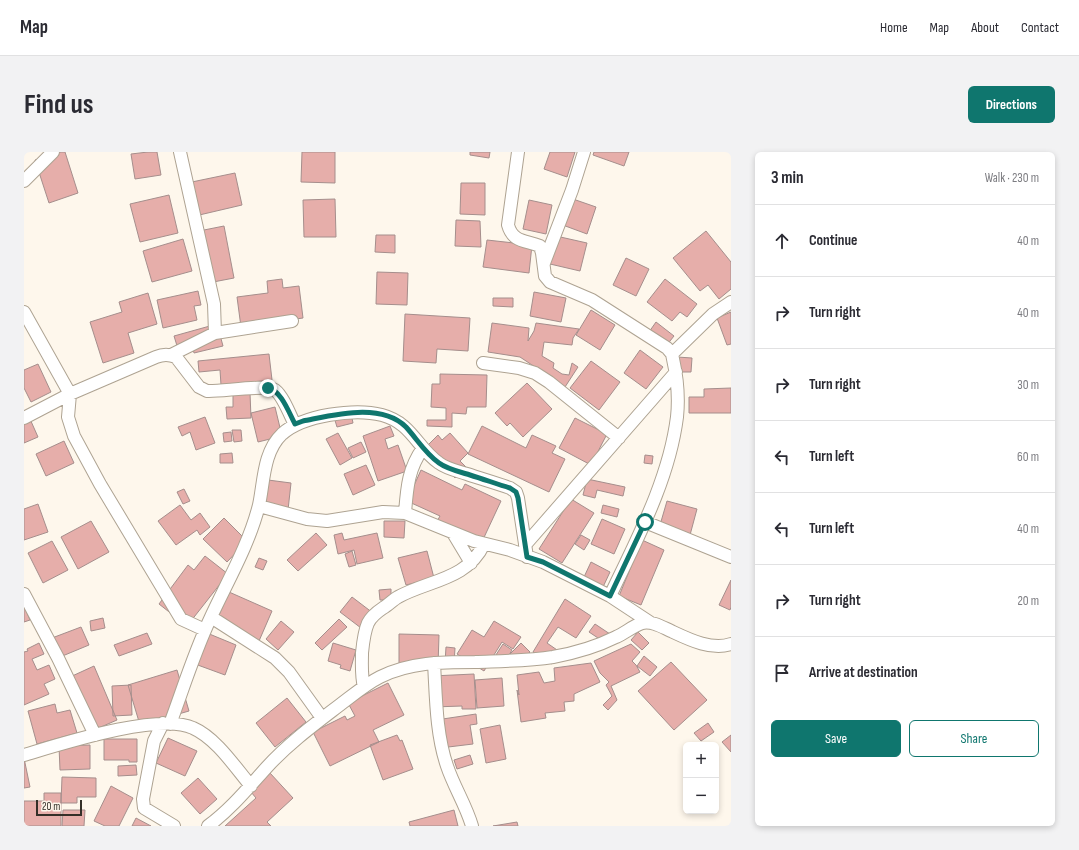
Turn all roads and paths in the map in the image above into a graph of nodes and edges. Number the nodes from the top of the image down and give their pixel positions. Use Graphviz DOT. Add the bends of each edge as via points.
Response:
graph roads {
  1 [pos="53,152"];
  2 [pos="180,152"];
  3 [pos="518,152"];
  4 [pos="584,152"];
  5 [pos="24,181"];
  6 [pos="544,264"];
  7 [pos="731,302"];
  8 [pos="24,312"];
  9 [pos="292,321"];
  10 [pos="215,333"];
  11 [pos="672,354"];
  12 [pos="171,355"];
  13 [pos="483,364"];
  14 [pos="676,372"];
  15 [pos="70,394"];
  16 [pos="24,418"];
  17 [pos="295,424"];
  18 [pos="619,438"];
  19 [pos="423,448"];
  20 [pos="259,506"];
  21 [pos="404,513"];
  22 [pos="645,522"];
  23 [pos="453,533"];
  24 [pos="484,544"];
  25 [pos="526,551"];
  26 [pos="731,557"];
  27 [pos="471,563"];
  28 [pos="24,594"];
  29 [pos="610,596"];
  30 [pos="211,617"];
  31 [pos="651,623"];
  32 [pos="205,630"];
  33 [pos="731,644"];
  34 [pos="434,662"];
  35 [pos="364,687"];
  36 [pos="322,718"];
  37 [pos="166,723"];
  38 [pos="95,735"];
  39 [pos="24,755"];
  40 [pos="251,786"];
  41 [pos="174,826"];
  42 [pos="208,826"];
  43 [pos="472,826"];
  1 -- 5 [label="street"];
  2 -- 10 [label="street" via="214,304"];
  3 -- 6 [label="street" via="508,225 512,235 540,246"];
  4 -- 6 [label="street"];
  6 -- 11 [label="street" via="545,276 550,282 592,300 667,348"];
  7 -- 11 [label="street" via="713,314"];
  8 -- 15 [label="street"];
  9 -- 10 [label="street"];
  10 -- 12 [label="street"];
  11 -- 14 [label="street"];
  12 -- 15 [label="street" via="161,355"];
  12 -- 17 [label="street" via="176,357 199,387 206,391 273,389"];
  13 -- 18 [label="street" via="519,368 539,375"];
  14 -- 18 [label="street"];
  14 -- 22 [label="street" via="677,416 670,454"];
  15 -- 16 [label="street"];
  15 -- 32 [label="street" via="68,417 74,436 100,484 181,619"];
  17 -- 19 [label="street" via="335,415 374,413 389,417 404,426"];
  17 -- 20 [label="street" via="281,435 271,450"];
  18 -- 25 [label="street"];
  19 -- 21 [label="street" via="412,465"];
  19 -- 25 [label="street" via="440,464 516,492"];
  20 -- 21 [label="street" via="307,519 327,521 383,512"];
  20 -- 30 [label="street" via="233,573"];
  21 -- 23 [label="street"];
  22 -- 26 [label="street"];
  22 -- 29 [label="street"];
  23 -- 24 [label="street"];
  23 -- 27 [label="street"];
  24 -- 25 [label="street"];
  24 -- 27 [label="street" via="479,555"];
  25 -- 29 [label="street"];
  27 -- 35 [label="street" via="444,579 398,597 368,621 363,643 361,675"];
  28 -- 38 [label="street"];
  29 -- 31 [label="street"];
  30 -- 32 [label="street"];
  30 -- 36 [label="street" via="275,658 289,672"];
  31 -- 33 [label="street" via="709,645 718,647"];
  31 -- 34 [label="street" via="636,626 593,648 552,657"];
  32 -- 37 [label="street"];
  34 -- 35 [label="street" via="394,671"];
  34 -- 43 [label="street" via="442,745 447,766"];
  35 -- 36 [label="street"];
  36 -- 40 [label="street" via="267,766"];
  37 -- 38 [label="street" via="142,725"];
  37 -- 40 [label="street" via="193,727 208,737"];
  37 -- 41 [label="street" via="154,741 143,799 144,808"];
  38 -- 39 [label="street"];
  40 -- 42 [label="street"];
}
